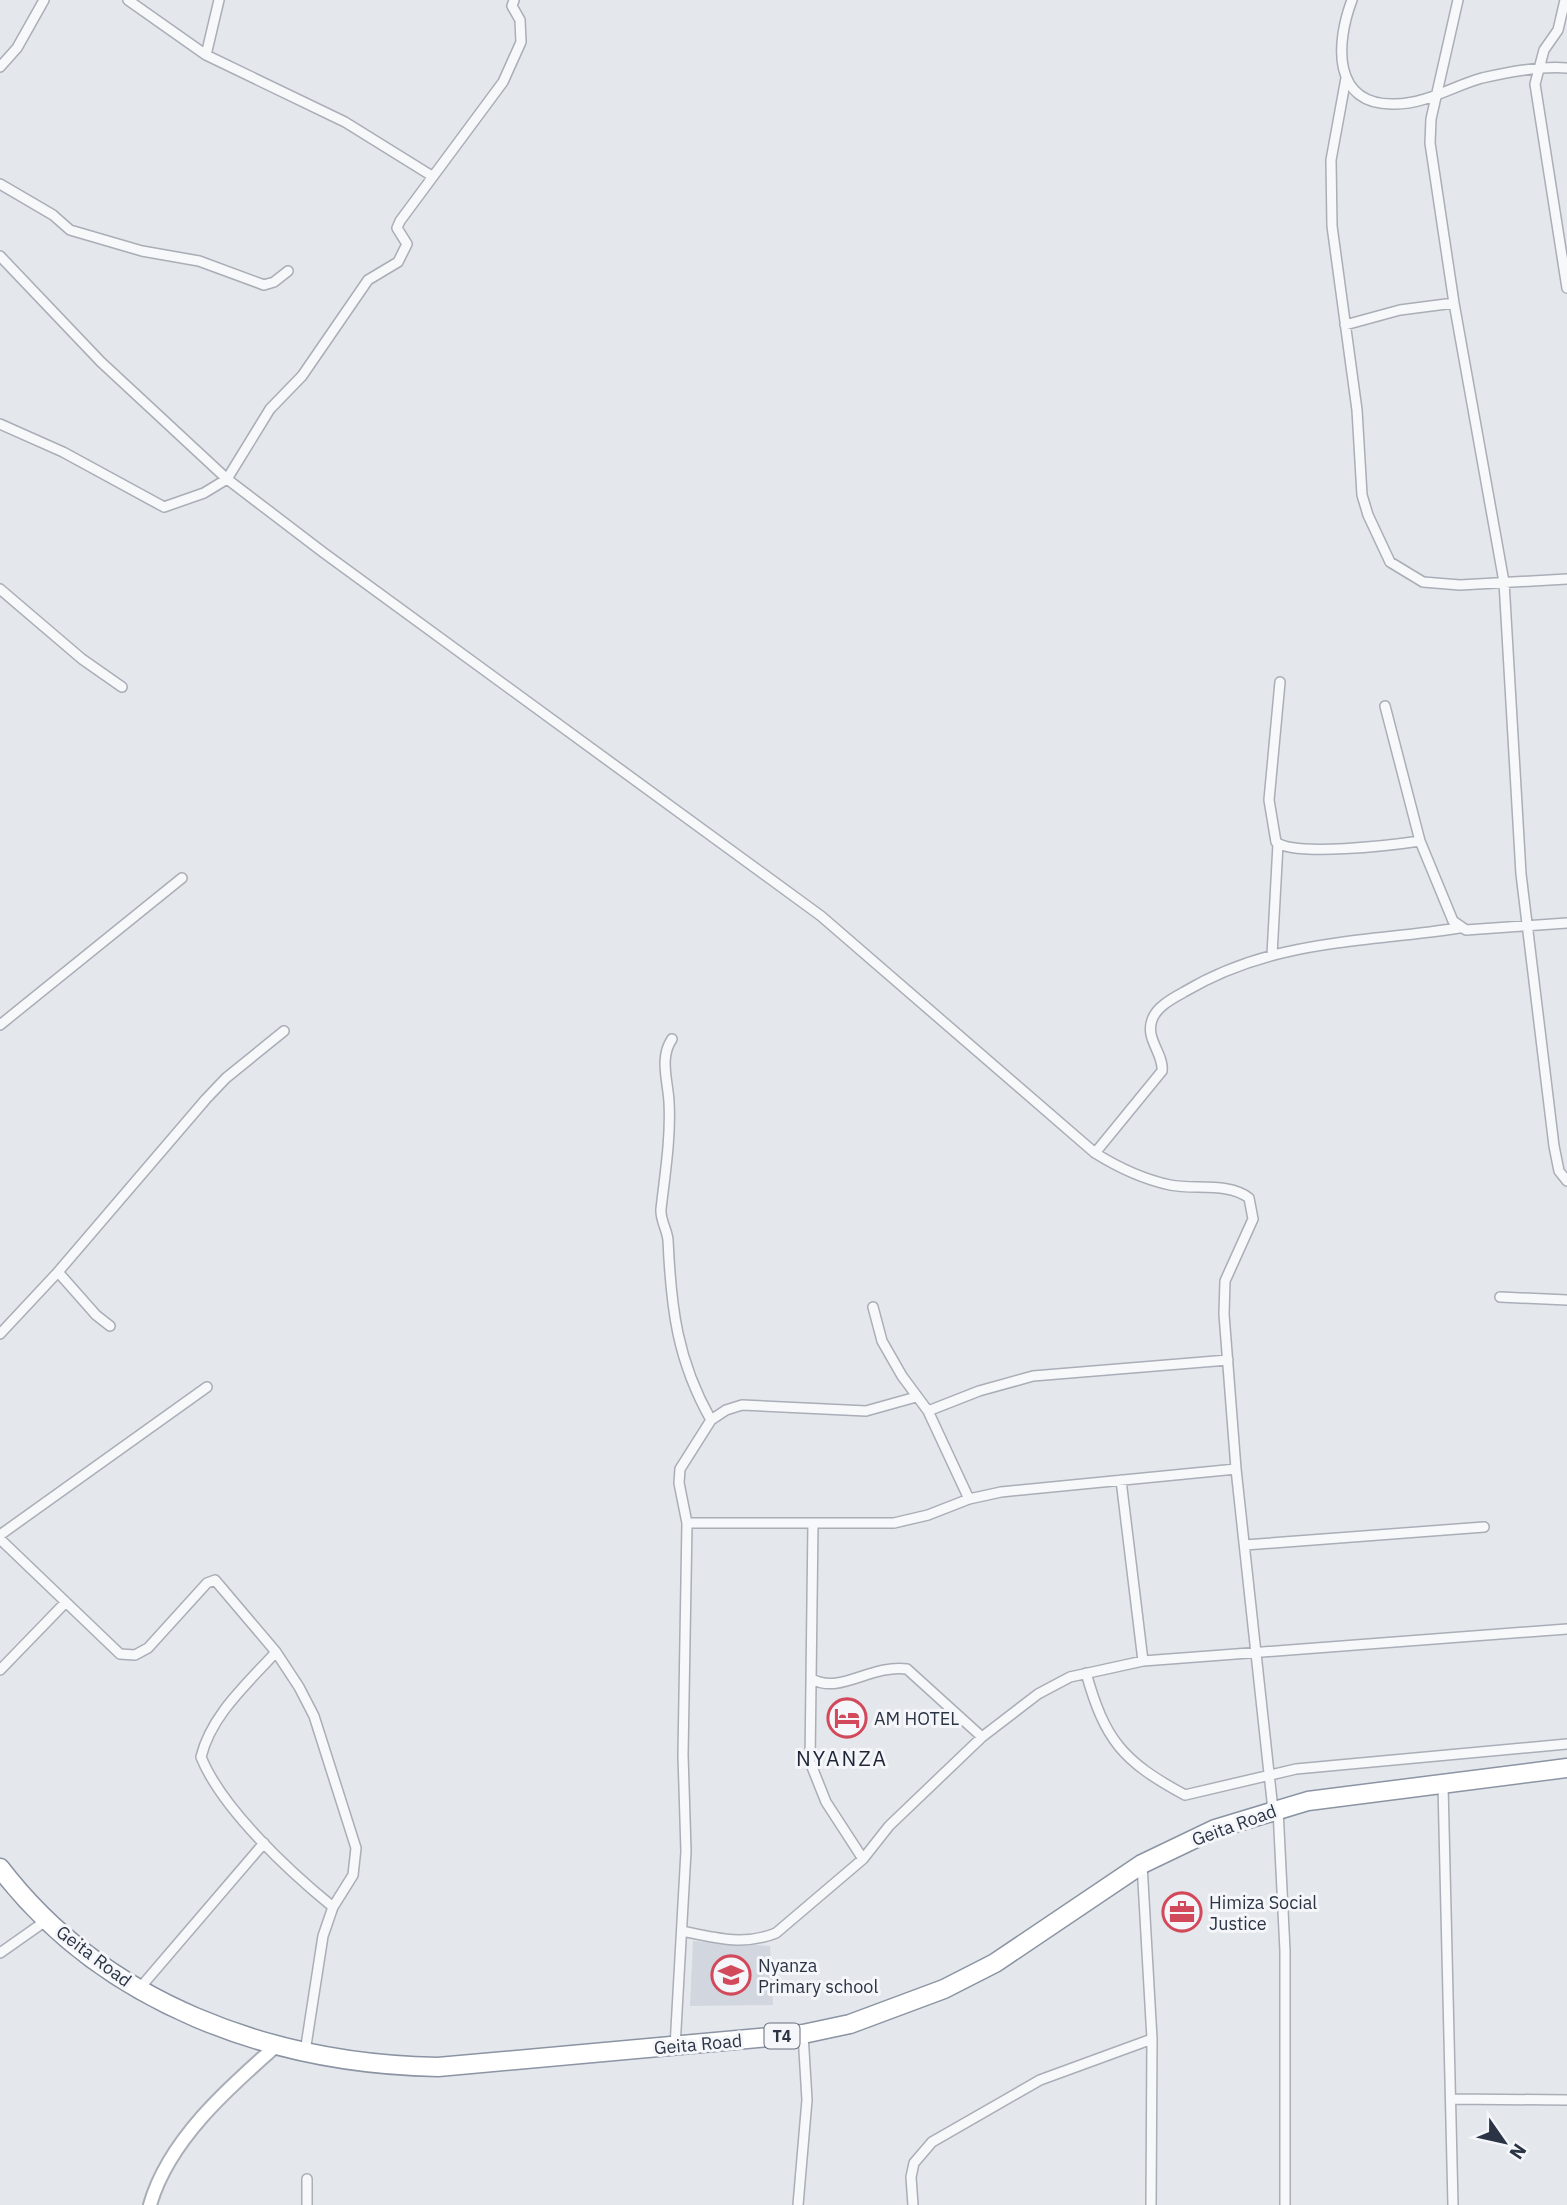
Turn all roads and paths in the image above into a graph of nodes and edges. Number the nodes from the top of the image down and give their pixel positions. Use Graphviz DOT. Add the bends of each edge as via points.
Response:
graph roads {
  1 [pos="44,0"];
  2 [pos="128,0"];
  3 [pos="219,0"];
  4 [pos="514,0"];
  5 [pos="1352,0"];
  6 [pos="1458,0"];
  7 [pos="1566,0"];
  8 [pos="206,55"];
  9 [pos="0,67"];
  10 [pos="1567,68"];
  11 [pos="1537,70"];
  12 [pos="1346,78"];
  13 [pos="1435,96"];
  14 [pos="432,176"];
  15 [pos="0,184"];
  16 [pos="0,256"];
  17 [pos="288,271"];
  18 [pos="1567,288"];
  19 [pos="1454,303"];
  20 [pos="1345,325"];
  21 [pos="0,424"];
  22 [pos="227,479"];
  23 [pos="1567,579"];
  24 [pos="1504,582"];
  25 [pos="0,589"];
  26 [pos="1280,682"];
  27 [pos="122,687"];
  28 [pos="1385,706"];
  29 [pos="1420,841"];
  30 [pos="1278,844"];
  31 [pos="182,878"];
  32 [pos="1567,923"];
  33 [pos="1527,926"];
  34 [pos="1459,928"];
  35 [pos="1272,955"];
  36 [pos="0,1025"];
  37 [pos="284,1031"];
  38 [pos="672,1039"];
  39 [pos="1095,1153"];
  40 [pos="1567,1181"];
  41 [pos="58,1272"];
  42 [pos="1500,1297"];
  43 [pos="1567,1300"];
  44 [pos="873,1307"];
  45 [pos="110,1326"];
  46 [pos="0,1334"];
  47 [pos="1228,1360"];
  48 [pos="207,1387"];
  49 [pos="916,1397"];
  50 [pos="928,1411"];
  51 [pos="711,1420"];
  52 [pos="1236,1469"];
  53 [pos="1121,1480"];
  54 [pos="969,1499"];
  55 [pos="813,1522"];
  56 [pos="687,1523"];
  57 [pos="1483,1527"];
  58 [pos="0,1537"];
  59 [pos="1245,1545"];
  60 [pos="65,1603"];
  61 [pos="1567,1629"];
  62 [pos="1258,1651"];
  63 [pos="276,1652"];
  64 [pos="1143,1661"];
  65 [pos="0,1670"];
  66 [pos="1086,1673"];
  67 [pos="812,1679"];
  68 [pos="982,1737"];
  69 [pos="1567,1744"];
  70 [pos="1567,1768"];
  71 [pos="1270,1774"];
  72 [pos="1443,1785"];
  73 [pos="1276,1809"];
  74 [pos="264,1843"];
  75 [pos="863,1859"];
  76 [pos="1142,1864"];
  77 [pos="0,1868"];
  78 [pos="333,1908"];
  79 [pos="47,1920"];
  80 [pos="682,1931"];
  81 [pos="0,1953"];
  82 [pos="139,1989"];
  83 [pos="803,2034"];
  84 [pos="1152,2039"];
  85 [pos="276,2046"];
  86 [pos="675,2047"];
  87 [pos="305,2052"];
  88 [pos="1453,2099"];
  89 [pos="1567,2100"];
  90 [pos="307,2179"];
  91 [pos="150,2205"];
  92 [pos="307,2205"];
  93 [pos="799,2205"];
  94 [pos="913,2205"];
  95 [pos="1151,2205"];
  96 [pos="1285,2205"];
  97 [pos="1453,2205"];
  1 -- 9 [label="street" via="17,48"];
  2 -- 8 [label="street"];
  3 -- 8 [label="street"];
  4 -- 14 [label="street" via="512,6 521,25 518,50 503,82"];
  5 -- 12 [label="street" via="1341,40"];
  6 -- 13 [label="street"];
  7 -- 11 [label="street" via="1558,30"];
  8 -- 14 [label="street" via="334,116"];
  10 -- 11 [label="street"];
  11 -- 13 [label="street" via="1478,79"];
  11 -- 18 [label="street" via="1536,99"];
  12 -- 13 [label="street" via="1351,87 1375,102 1396,104"];
  12 -- 20 [label="street" via="1331,160 1332,226"];
  13 -- 19 [label="street" via="1430,143"];
  14 -- 22 [label="street" via="398,225 407,244 398,262 368,280 302,376 270,408"];
  15 -- 17 [label="street" via="85,236 199,261 264,285"];
  16 -- 22 [label="street" via="101,362"];
  19 -- 20 [label="street" via="1400,310"];
  19 -- 24 [label="street"];
  20 -- 24 [label="street" via="1362,495 1391,562 1423,582"];
  21 -- 22 [label="street" via="73,457 164,507"];
  22 -- 39 [label="street" via="821,916"];
  23 -- 24 [label="street"];
  24 -- 33 [label="street"];
  25 -- 27 [label="street"];
  26 -- 30 [label="street" via="1269,800"];
  28 -- 29 [label="street"];
  29 -- 30 [label="street" via="1347,848"];
  29 -- 34 [label="street"];
  30 -- 35 [label="street"];
  31 -- 36 [label="street"];
  32 -- 33 [label="street"];
  33 -- 34 [label="street"];
  33 -- 40 [label="street" via="1554,1146 1559,1171"];
  34 -- 35 [label="street" via="1329,942"];
  35 -- 39 [label="street" via="1199,983 1156,1013 1151,1039 1162,1071"];
  37 -- 41 [label="street" via="206,1099"];
  38 -- 51 [label="street" via="666,1057 669,1103 661,1213 678,1340 690,1379"];
  39 -- 47 [label="street" via="1156,1182 1235,1190 1249,1198 1253,1219 1226,1281"];
  41 -- 45 [label="street"];
  41 -- 46 [label="street"];
  42 -- 43 [label="street"];
  44 -- 49 [label="street" via="882,1341"];
  47 -- 50 [label="street" via="1033,1376"];
  47 -- 52 [label="street"];
  48 -- 58 [label="street"];
  49 -- 50 [label="street"];
  49 -- 51 [label="street" via="866,1411 742,1405"];
  50 -- 54 [label="street"];
  51 -- 56 [label="street" via="680,1469"];
  52 -- 53 [label="street"];
  52 -- 59 [label="street"];
  53 -- 54 [label="street"];
  53 -- 64 [label="street"];
  54 -- 55 [label="street" via="894,1523"];
  55 -- 56 [label="street"];
  55 -- 67 [label="street"];
  56 -- 80 [label="street"];
  57 -- 59 [label="street"];
  58 -- 60 [label="street"];
  59 -- 62 [label="street"];
  60 -- 63 [label="street" via="115,1651 135,1654 157,1639 213,1580"];
  60 -- 65 [label="street"];
  61 -- 62 [label="street"];
  62 -- 64 [label="street"];
  62 -- 71 [label="street"];
  63 -- 74 [label="street" via="232,1701 201,1757 228,1800"];
  63 -- 78 [label="street" via="314,1716 356,1848 354,1875"];
  64 -- 66 [label="street"];
  66 -- 68 [label="street" via="1038,1694"];
  66 -- 71 [label="street" via="1103,1725 1118,1748 1177,1791 1191,1796"];
  67 -- 68 [label="street" via="831,1686 880,1669 907,1670"];
  67 -- 75 [label="street" via="810,1762 825,1802"];
  68 -- 75 [label="street" via="890,1826"];
  69 -- 71 [label="street" via="1324,1765"];
  70 -- 72 [label="highway, Geita Road / T4"];
  71 -- 73 [label="street"];
  72 -- 73 [label="highway, Geita Road / T4"];
  72 -- 88 [label="street"];
  73 -- 76 [label="highway, Geita Road / T4" via="1215,1829"];
  73 -- 96 [label="street" via="1285,1951"];
  74 -- 78 [label="street"];
  74 -- 82 [label="street"];
  75 -- 80 [label="street" via="788,1925 767,1937 733,1941"];
  76 -- 83 [label="highway, Geita Road / T4" via="995,1963 944,1989 850,2024"];
  76 -- 84 [label="street"];
  77 -- 79 [label="highway, Geita Road / T4"];
  78 -- 87 [label="street" via="317,1962"];
  79 -- 81 [label="street"];
  79 -- 82 [label="highway, Geita Road / T4" via="121,1980"];
  80 -- 86 [label="street"];
  82 -- 85 [label="highway, Geita Road / T4" via="221,2030"];
  83 -- 86 [label="highway, Geita Road / T4"];
  83 -- 93 [label="street" via="807,2100"];
  84 -- 94 [label="street" via="1040,2080 932,2142 914,2163"];
  84 -- 95 [label="street"];
  85 -- 87 [label="highway, Geita Road / T4"];
  85 -- 91 [label="street" via="217,2102 182,2145 161,2174"];
  86 -- 87 [label="highway, Geita Road / T4" via="438,2067 383,2066"];
  88 -- 89 [label="street"];
  88 -- 97 [label="street"];
  90 -- 92 [label="street"];
}
